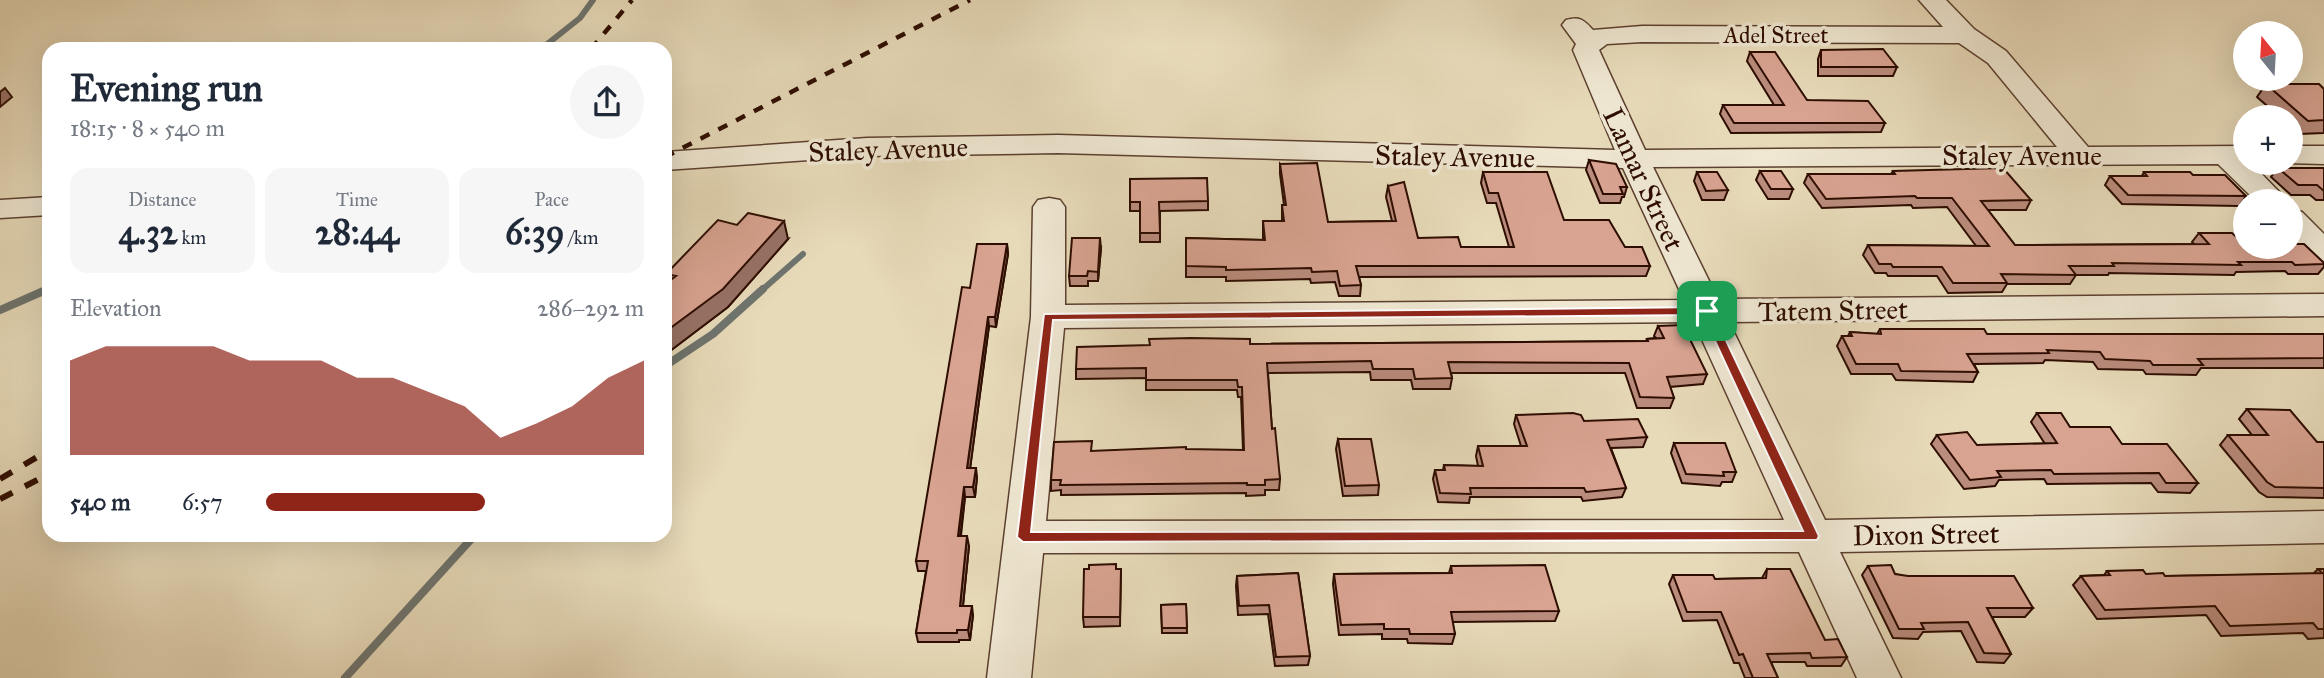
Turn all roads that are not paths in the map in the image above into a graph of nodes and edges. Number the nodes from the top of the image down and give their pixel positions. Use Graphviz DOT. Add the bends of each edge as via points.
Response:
graph roads {
  1 [pos="1932,0"];
  2 [pos="1582,34"];
  3 [pos="1965,35"];
  4 [pos="2078,154"];
  5 [pos="2233,155"];
  6 [pos="2303,155"];
  7 [pos="2324,155"];
  8 [pos="1636,159"];
  9 [pos="672,161"];
  10 [pos="2252,175"];
  11 [pos="2263,189"];
  12 [pos="42,206"];
  13 [pos="1049,207"];
  14 [pos="0,209"];
  15 [pos="2303,231"];
  16 [pos="2324,252"];
  17 [pos="2324,305"];
  18 [pos="1707,311"];
  19 [pos="1048,317"];
  20 [pos="2324,527"];
  21 [pos="1812,536"];
  22 [pos="1023,537"];
  23 [pos="1009,678"];
  24 [pos="1879,678"];
  1 -- 3 [label="street"];
  2 -- 3 [label="street, Adel Street"];
  2 -- 8 [label="street, Lamar Street"];
  3 -- 4 [label="street" via="1997,57"];
  4 -- 5 [label="street, Staley Avenue"];
  4 -- 8 [label="street, Staley Avenue"];
  6 -- 7 [label="street"];
  8 -- 9 [label="street, Staley Avenue" via="1058,144 867,147"];
  8 -- 18 [label="street, Lamar Street"];
  10 -- 11 [label="street"];
  12 -- 14 [label="street"];
  13 -- 19 [label="street"];
  15 -- 16 [label="street"];
  17 -- 18 [label="street, Tatem Street"];
  18 -- 19 [label="street, Tatem Street"];
  18 -- 21 [label="street, Lamar Street"];
  19 -- 22 [label="street"];
  20 -- 21 [label="street, Dixon Street"];
  21 -- 22 [label="street, Dixon Street"];
  21 -- 24 [label="street, Lamar Street"];
  22 -- 23 [label="street"];
}
